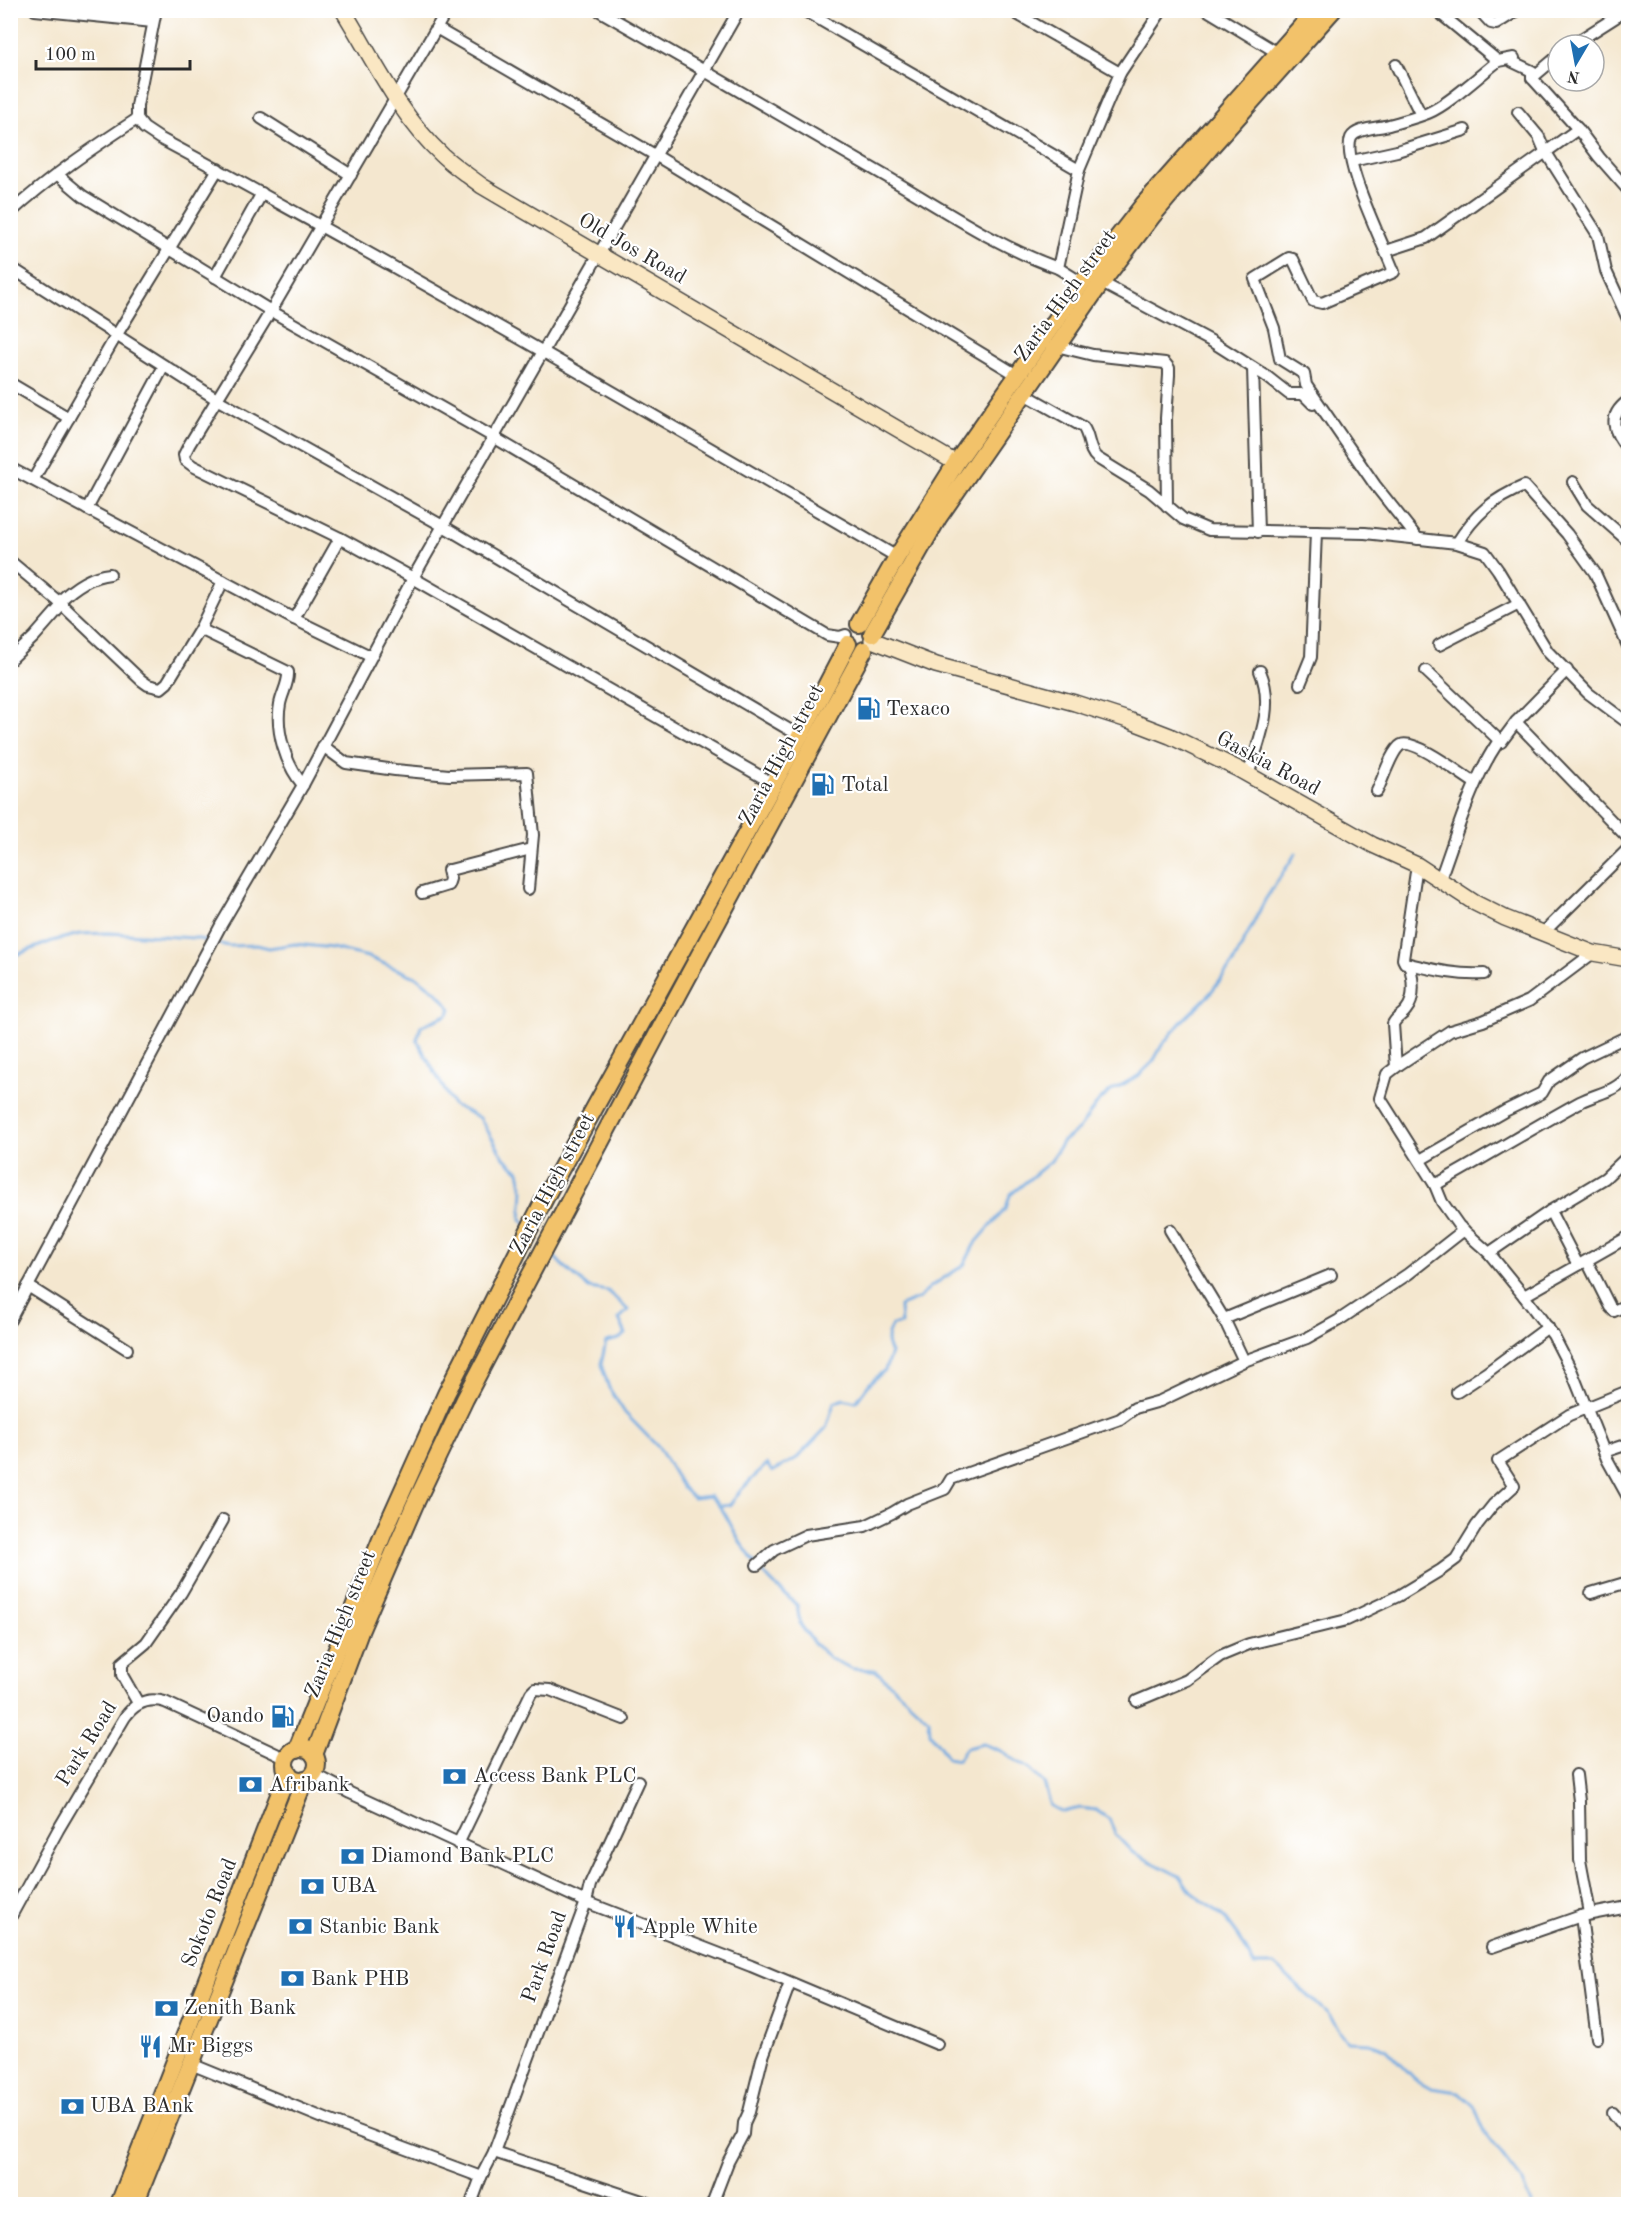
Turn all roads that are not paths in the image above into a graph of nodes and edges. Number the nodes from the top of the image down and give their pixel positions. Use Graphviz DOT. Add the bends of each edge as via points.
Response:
graph roads {
  1 [pos="35,10"];
  2 [pos="343,10"];
  3 [pos="447,10"];
  4 [pos="598,10"];
  5 [pos="739,10"];
  6 [pos="803,10"];
  7 [pos="1010,10"];
  8 [pos="1162,10"];
  9 [pos="1207,10"];
  10 [pos="1316,10"];
  11 [pos="1333,10"];
  12 [pos="1436,10"];
  13 [pos="1479,10"];
  14 [pos="1518,10"];
  15 [pos="1621,10"];
  16 [pos="154,16"];
  17 [pos="436,28"];
  18 [pos="1591,33"];
  19 [pos="1283,56"];
  20 [pos="1498,61"];
  21 [pos="1396,64"];
  22 [pos="1546,66"];
  23 [pos="704,70"];
  24 [pos="1120,73"];
  25 [pos="1532,78"];
  26 [pos="397,99"];
  27 [pos="1518,112"];
  28 [pos="1421,115"];
  29 [pos="261,118"];
  30 [pos="137,119"];
  31 [pos="1578,129"];
  32 [pos="1465,130"];
  33 [pos="1545,151"];
  34 [pos="655,155"];
  35 [pos="1352,161"];
  36 [pos="218,170"];
  37 [pos="1079,170"];
  38 [pos="58,175"];
  39 [pos="351,175"];
  40 [pos="1629,190"];
  41 [pos="262,193"];
  42 [pos="10,213"];
  43 [pos="321,225"];
  44 [pos="169,248"];
  45 [pos="1386,251"];
  46 [pos="598,254"];
  47 [pos="10,267"];
  48 [pos="1058,268"];
  49 [pos="215,277"];
  50 [pos="1082,283"];
  51 [pos="1102,283"];
  52 [pos="271,311"];
  53 [pos="1629,319"];
  54 [pos="116,336"];
  55 [pos="1056,346"];
  56 [pos="543,351"];
  57 [pos="164,366"];
  58 [pos="1253,368"];
  59 [pos="1017,375"];
  60 [pos="10,383"];
  61 [pos="1023,393"];
  62 [pos="218,400"];
  63 [pos="1629,401"];
  64 [pos="69,418"];
  65 [pos="1332,424"];
  66 [pos="495,438"];
  67 [pos="1629,449"];
  68 [pos="956,463"];
  69 [pos="10,468"];
  70 [pos="33,480"];
  71 [pos="1574,482"];
  72 [pos="1167,506"];
  73 [pos="87,509"];
  74 [pos="443,526"];
  75 [pos="1258,532"];
  76 [pos="1316,532"];
  77 [pos="340,538"];
  78 [pos="1418,539"];
  79 [pos="1629,542"];
  80 [pos="1457,543"];
  81 [pos="897,557"];
  82 [pos="10,561"];
  83 [pos="110,574"];
  84 [pos="413,578"];
  85 [pos="223,581"];
  86 [pos="60,604"];
  87 [pos="1519,604"];
  88 [pos="294,619"];
  89 [pos="200,629"];
  90 [pos="867,637"];
  91 [pos="847,639"];
  92 [pos="1439,645"];
  93 [pos="1629,646"];
  94 [pos="370,656"];
  95 [pos="10,660"];
  96 [pos="1567,670"];
  97 [pos="1260,671"];
  98 [pos="1426,671"];
  99 [pos="1300,684"];
  100 [pos="1516,722"];
  101 [pos="1629,723"];
  102 [pos="800,736"];
  103 [pos="1501,742"];
  104 [pos="323,746"];
  105 [pos="1248,775"];
  106 [pos="1475,783"];
  107 [pos="774,784"];
  108 [pos="303,785"];
  109 [pos="1377,791"];
  110 [pos="1629,838"];
  111 [pos="531,849"];
  112 [pos="1629,849"];
  113 [pos="1416,865"];
  114 [pos="1440,879"];
  115 [pos="528,889"];
  116 [pos="422,893"];
  117 [pos="1542,934"];
  118 [pos="1593,953"];
  119 [pos="1629,959"];
  120 [pos="1409,964"];
  121 [pos="1484,974"];
  122 [pos="1629,1036"];
  123 [pos="1396,1067"];
  124 [pos="1629,1076"];
  125 [pos="1629,1156"];
  126 [pos="1420,1160"];
  127 [pos="1435,1185"];
  128 [pos="1550,1211"];
  129 [pos="1170,1230"];
  130 [pos="1464,1230"];
  131 [pos="1629,1237"];
  132 [pos="1489,1253"];
  133 [pos="1582,1263"];
  134 [pos="1331,1275"];
  135 [pos="504,1278"];
  136 [pos="28,1286"];
  137 [pos="1524,1296"];
  138 [pos="1629,1304"];
  139 [pos="1224,1319"];
  140 [pos="10,1320"];
  141 [pos="1548,1327"];
  142 [pos="127,1349"];
  143 [pos="1244,1361"];
  144 [pos="1629,1391"];
  145 [pos="1457,1392"];
  146 [pos="1585,1407"];
  147 [pos="1629,1444"];
  148 [pos="1604,1452"];
  149 [pos="1629,1497"];
  150 [pos="223,1520"];
  151 [pos="757,1565"];
  152 [pos="1629,1582"];
  153 [pos="1591,1593"];
  154 [pos="1137,1701"];
  155 [pos="138,1704"];
  156 [pos="624,1719"];
  157 [pos="314,1755"];
  158 [pos="290,1760"];
  159 [pos="1576,1775"];
  160 [pos="310,1777"];
  161 [pos="638,1781"];
  162 [pos="458,1844"];
  163 [pos="586,1902"];
  164 [pos="1629,1907"];
  165 [pos="1586,1915"];
  166 [pos="10,1918"];
  167 [pos="1492,1947"];
  168 [pos="790,1983"];
  169 [pos="1598,2038"];
  170 [pos="937,2044"];
  171 [pos="192,2064"];
  172 [pos="1613,2113"];
  173 [pos="1629,2132"];
  174 [pos="494,2152"];
  175 [pos="481,2177"];
  176 [pos="119,2205"];
  177 [pos="135,2205"];
  178 [pos="471,2205"];
  179 [pos="651,2205"];
  180 [pos="712,2205"];
  1 -- 16 [label="street"];
  2 -- 26 [label="main road, Old Jos Road"];
  3 -- 17 [label="street"];
  4 -- 23 [label="street"];
  5 -- 23 [label="street"];
  6 -- 37 [label="street"];
  7 -- 24 [label="street"];
  8 -- 24 [label="street"];
  9 -- 19 [label="street"];
  10 -- 19 [label="main road, Zaria High street"];
  11 -- 19 [label="main road, Zaria High street"];
  12 -- 20 [label="street"];
  13 -- 14 [label="street" via="1496,24"];
  15 -- 18 [label="street"];
  16 -- 30 [label="street" via="136,106"];
  17 -- 26 [label="street"];
  17 -- 34 [label="street"];
  19 -- 50 [label="main road, Zaria High street" via="1144,204"];
  19 -- 51 [label="main road, Zaria High street"];
  20 -- 25 [label="street" via="1514,58 1513,62 1532,71"];
  20 -- 28 [label="street" via="1444,104"];
  21 -- 28 [label="street"];
  22 -- 25 [label="street"];
  23 -- 34 [label="street"];
  23 -- 48 [label="street" via="985,235"];
  24 -- 37 [label="street"];
  25 -- 31 [label="street"];
  26 -- 39 [label="street"];
  26 -- 46 [label="main road, Old Jos Road" via="419,130 465,173"];
  27 -- 33 [label="street" via="1539,137"];
  28 -- 35 [label="street" via="1355,133 1350,142"];
  29 -- 39 [label="street"];
  30 -- 36 [label="street" via="159,138"];
  30 -- 38 [label="street"];
  31 -- 33 [label="street"];
  31 -- 40 [label="street"];
  32 -- 35 [label="street"];
  33 -- 45 [label="street" via="1426,238"];
  33 -- 53 [label="street" via="1598,235 1606,272"];
  34 -- 46 [label="street"];
  34 -- 59 [label="street"];
  35 -- 45 [label="street" via="1364,204"];
  36 -- 41 [label="street"];
  36 -- 44 [label="street"];
  37 -- 48 [label="street"];
  38 -- 42 [label="street"];
  38 -- 44 [label="street"];
  39 -- 43 [label="street"];
  41 -- 43 [label="street"];
  41 -- 49 [label="street"];
  43 -- 52 [label="street"];
  43 -- 56 [label="street"];
  44 -- 49 [label="street"];
  44 -- 54 [label="street"];
  45 -- 65 [label="street" via="1394,272 1322,303 1313,301 1293,259 1255,279 1274,328 1280,359 1304,374 1306,385"];
  46 -- 56 [label="street"];
  46 -- 68 [label="main road, Old Jos Road"];
  47 -- 54 [label="street"];
  48 -- 50 [label="street"];
  49 -- 52 [label="street"];
  50 -- 59 [label="main road, Zaria High street"];
  51 -- 55 [label="main road, Zaria High street"];
  51 -- 58 [label="street"];
  52 -- 62 [label="street"];
  52 -- 66 [label="street"];
  54 -- 57 [label="street"];
  54 -- 64 [label="street"];
  55 -- 61 [label="main road, Zaria High street"];
  55 -- 72 [label="street" via="1093,355 1165,363 1169,368"];
  56 -- 66 [label="street"];
  56 -- 81 [label="street"];
  57 -- 62 [label="street"];
  57 -- 73 [label="street"];
  58 -- 65 [label="street" via="1289,394 1303,394"];
  58 -- 75 [label="street"];
  59 -- 68 [label="main road, Zaria High street"];
  60 -- 64 [label="street"];
  61 -- 72 [label="street" via="1083,427 1092,454"];
  61 -- 90 [label="main road, Zaria High street" via="938,518"];
  62 -- 74 [label="street"];
  62 -- 77 [label="street" via="187,450 185,460"];
  63 -- 67 [label="street" via="1618,408 1614,418 1618,438"];
  64 -- 70 [label="street"];
  65 -- 78 [label="street"];
  66 -- 74 [label="street"];
  66 -- 91 [label="street" via="827,635"];
  68 -- 81 [label="main road, Zaria High street"];
  69 -- 70 [label="street"];
  70 -- 73 [label="street"];
  71 -- 79 [label="street" via="1587,505"];
  72 -- 75 [label="street" via="1209,530"];
  73 -- 85 [label="street"];
  74 -- 84 [label="street"];
  74 -- 102 [label="street"];
  75 -- 76 [label="street"];
  76 -- 78 [label="street"];
  76 -- 99 [label="street" via="1311,657"];
  77 -- 84 [label="street"];
  77 -- 88 [label="street"];
  78 -- 80 [label="street"];
  80 -- 87 [label="street" via="1485,552"];
  80 -- 93 [label="street" via="1474,517 1524,486 1561,526 1595,573"];
  81 -- 90 [label="main road, Zaria High street"];
  82 -- 86 [label="street"];
  83 -- 86 [label="street" via="81,584"];
  84 -- 94 [label="street"];
  84 -- 107 [label="street"];
  85 -- 88 [label="street"];
  85 -- 89 [label="street"];
  86 -- 89 [label="street" via="141,680 158,688 166,683"];
  86 -- 95 [label="street"];
  87 -- 92 [label="street"];
  87 -- 96 [label="street" via="1548,652"];
  88 -- 94 [label="street"];
  89 -- 108 [label="street" via="288,672 280,705 280,729 290,767"];
  90 -- 91 [label="main road" via="851,627"];
  90 -- 91 [label="main road" via="858,651"];
  90 -- 105 [label="main road, Gaskia Road" via="936,665 1131,721"];
  90 -- 157 [label="main road, Zaria High street" via="465,1399 361,1629"];
  91 -- 102 [label="main road, Zaria High street"];
  94 -- 104 [label="street"];
  96 -- 100 [label="street"];
  96 -- 101 [label="street" via="1588,693"];
  97 -- 105 [label="street" via="1267,701"];
  98 -- 103 [label="street"];
  100 -- 103 [label="street"];
  100 -- 110 [label="street"];
  102 -- 107 [label="main road, Zaria High street"];
  103 -- 106 [label="street" via="1484,762"];
  104 -- 108 [label="street"];
  104 -- 111 [label="street" via="346,763 395,770 448,775 528,773"];
  105 -- 113 [label="main road, Gaskia Road"];
  106 -- 109 [label="street" via="1421,748 1406,744 1395,752"];
  106 -- 114 [label="street"];
  107 -- 135 [label="main road, Zaria High street"];
  108 -- 136 [label="street" via="221,925"];
  111 -- 115 [label="street"];
  111 -- 116 [label="street" via="448,870 448,885"];
  112 -- 117 [label="street"];
  113 -- 114 [label="main road, Gaskia Road"];
  113 -- 120 [label="street" via="1403,956"];
  114 -- 117 [label="main road, Gaskia Road" via="1475,903"];
  117 -- 118 [label="main road, Gaskia Road"];
  118 -- 119 [label="main road, Gaskia Road"];
  118 -- 123 [label="street" via="1529,1001 1450,1031"];
  120 -- 121 [label="street" via="1444,972"];
  120 -- 123 [label="street" via="1412,999 1393,1024"];
  122 -- 126 [label="street" via="1582,1058 1549,1081 1542,1093"];
  123 -- 126 [label="street" via="1387,1074 1380,1098"];
  124 -- 127 [label="street" via="1616,1088 1581,1102"];
  125 -- 128 [label="street" via="1605,1178"];
  126 -- 127 [label="street"];
  127 -- 130 [label="street" via="1442,1202"];
  128 -- 132 [label="street"];
  128 -- 133 [label="street"];
  129 -- 139 [label="street"];
  130 -- 132 [label="street"];
  130 -- 143 [label="street" via="1339,1320 1306,1338"];
  131 -- 133 [label="street"];
  132 -- 137 [label="street"];
  133 -- 137 [label="street"];
  133 -- 138 [label="street" via="1614,1311"];
  134 -- 139 [label="street"];
  135 -- 158 [label="main road, Sokoto Road" via="384,1532"];
  136 -- 140 [label="street"];
  136 -- 142 [label="street"];
  137 -- 141 [label="street"];
  139 -- 143 [label="street"];
  141 -- 145 [label="street"];
  141 -- 146 [label="street"];
  143 -- 151 [label="street" via="1160,1401 1135,1408 1120,1419 951,1479 945,1489 865,1526 806,1535 774,1550"];
  144 -- 146 [label="street"];
  146 -- 148 [label="street"];
  146 -- 154 [label="street" via="1498,1461 1514,1486 1493,1505 1456,1558 1441,1570 1368,1612 1249,1644 1220,1656 1187,1680"];
  147 -- 148 [label="street"];
  148 -- 149 [label="street"];
  150 -- 155 [label="street" via="182,1593 146,1643 122,1663 122,1675"];
  152 -- 153 [label="street"];
  155 -- 158 [label="street, Park Road" via="154,1699 165,1702"];
  155 -- 166 [label="street, Park Road" via="125,1717"];
  156 -- 162 [label="street" via="550,1690 535,1689"];
  157 -- 158 [label="main road" via="306,1749"];
  157 -- 160 [label="main road" via="317,1764"];
  158 -- 160 [label="main road" via="295,1779"];
  158 -- 176 [label="main road, Sokoto Road"];
  159 -- 165 [label="street"];
  160 -- 162 [label="street, Park Road"];
  160 -- 171 [label="main road, Sokoto Road"];
  161 -- 163 [label="street" via="590,1885"];
  162 -- 163 [label="street, Park Road"];
  163 -- 168 [label="street"];
  163 -- 174 [label="street, Park Road"];
  164 -- 165 [label="street"];
  165 -- 167 [label="street"];
  165 -- 169 [label="street"];
  168 -- 170 [label="street"];
  168 -- 180 [label="street" via="762,2059 743,2134"];
  171 -- 175 [label="street"];
  171 -- 177 [label="main road, Sokoto Road"];
  172 -- 173 [label="street"];
  174 -- 175 [label="street, Park Road"];
  174 -- 179 [label="street"];
  175 -- 178 [label="street, Park Road"];
}
